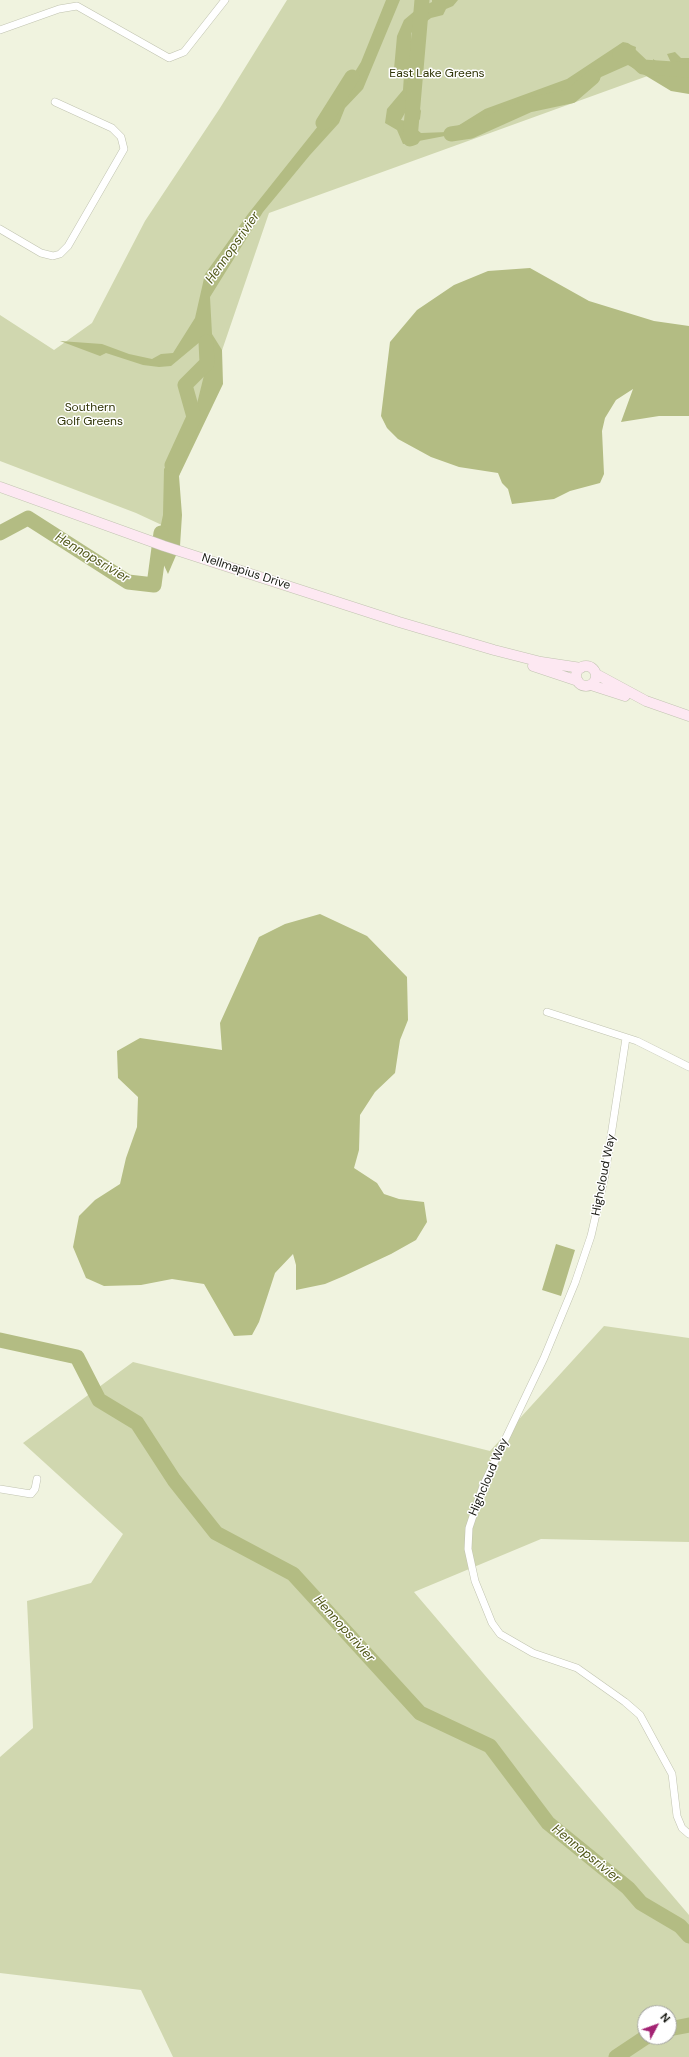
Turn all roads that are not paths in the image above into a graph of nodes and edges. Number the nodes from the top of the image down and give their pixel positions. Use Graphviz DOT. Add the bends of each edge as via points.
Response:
graph roads {
  1 [pos="225,0"];
  2 [pos="0,30"];
  3 [pos="55,102"];
  4 [pos="0,229"];
  5 [pos="0,487"];
  6 [pos="494,650"];
  7 [pos="581,668"];
  8 [pos="596,674"];
  9 [pos="578,681"];
  10 [pos="591,685"];
  11 [pos="646,701"];
  12 [pos="689,716"];
  13 [pos="547,1012"];
  14 [pos="626,1038"];
  15 [pos="689,1067"];
  16 [pos="37,1479"];
  17 [pos="0,1489"];
  18 [pos="689,1834"];
  1 -- 2 [label="street" via="184,52 169,58 77,6 66,6"];
  3 -- 4 [label="street" via="112,128 121,137 124,149 68,246 60,254 53,256 41,253"];
  5 -- 6 [label="main road, Nellmapius Drive" via="184,553"];
  6 -- 7 [label="main road, Nellmapius Drive" via="541,662"];
  6 -- 9 [label="main road, Nellmapius Drive" via="515,660"];
  7 -- 8 [label="main road" via="592,667"];
  7 -- 9 [label="main road" via="577,674"];
  8 -- 10 [label="main road" via="596,679"];
  8 -- 11 [label="main road"];
  9 -- 10 [label="main road" via="584,685"];
  10 -- 11 [label="main road"];
  11 -- 12 [label="main road"];
  13 -- 14 [label="street"];
  14 -- 15 [label="street"];
  14 -- 18 [label="street, Highcloud Way" via="605,1175 591,1236 544,1358 484,1486 469,1528 468,1548 475,1581 492,1624 500,1634 537,1655 577,1668 640,1715 669,1767 674,1784 677,1816 682,1828"];
  16 -- 17 [label="street" via="31,1494"];
}
